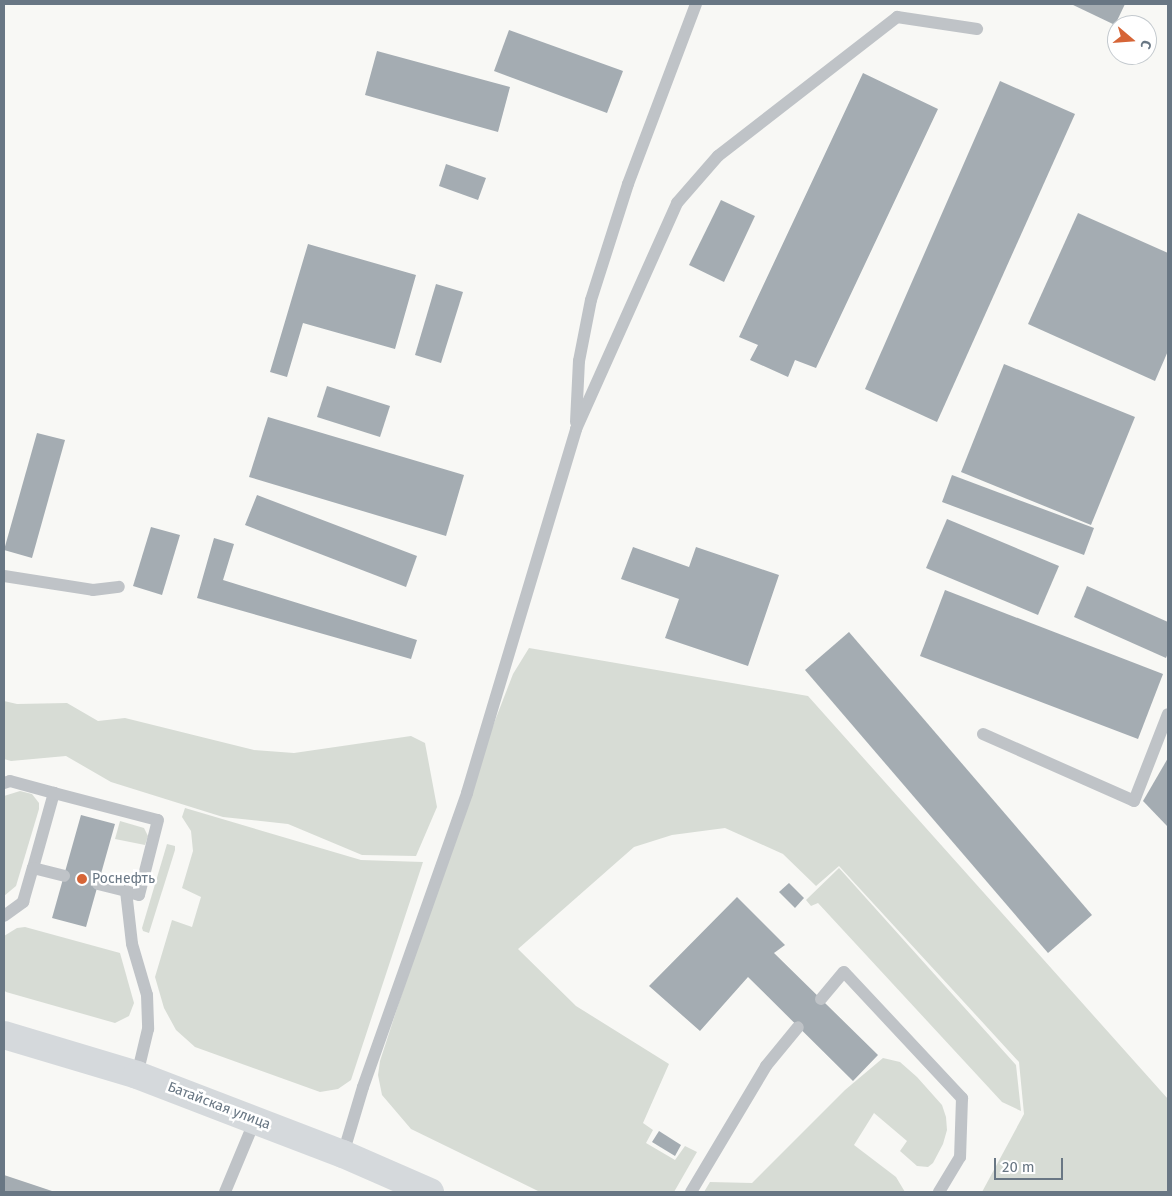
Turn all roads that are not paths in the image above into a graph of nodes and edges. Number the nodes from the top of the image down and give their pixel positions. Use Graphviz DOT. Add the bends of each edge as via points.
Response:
graph roads {
  1 [pos="696,4"];
  2 [pos="977,29"];
  3 [pos="576,429"];
  4 [pos="4,576"];
  5 [pos="119,587"];
  6 [pos="1168,714"];
  7 [pos="983,734"];
  8 [pos="4,783"];
  9 [pos="54,793"];
  10 [pos="33,868"];
  11 [pos="64,876"];
  12 [pos="98,884"];
  13 [pos="126,891"];
  14 [pos="4,916"];
  15 [pos="821,999"];
  16 [pos="798,1027"];
  17 [pos="4,1035"];
  18 [pos="137,1075"];
  19 [pos="255,1120"];
  20 [pos="343,1154"];
  21 [pos="419,1190"];
  22 [pos="225,1192"];
  23 [pos="691,1192"];
  24 [pos="939,1192"];
  1 -- 3 [label="lane" via="628,184 591,300 580,361"];
  2 -- 3 [label="lane" via="897,17 718,156 677,203"];
  3 -- 20 [label="lane" via="467,793 363,1087"];
  4 -- 5 [label="lane" via="93,590"];
  6 -- 7 [label="lane" via="1134,801"];
  8 -- 9 [label="lane" via="10,781"];
  9 -- 10 [label="lane"];
  9 -- 13 [label="lane" via="158,820 138,895"];
  10 -- 11 [label="lane"];
  10 -- 14 [label="lane" via="23,902"];
  12 -- 13 [label="lane"];
  13 -- 18 [label="lane" via="132,944 147,995 148,1029"];
  15 -- 24 [label="lane" via="844,972 962,1098 960,1157"];
  16 -- 23 [label="lane" via="766,1066"];
  17 -- 18 [label="highway, Батайская улица"];
  18 -- 19 [label="highway, Батайская улица"];
  19 -- 20 [label="highway, Батайская улица"];
  19 -- 22 [label="lane"];
  20 -- 21 [label="highway, Батайская улица"];
}
